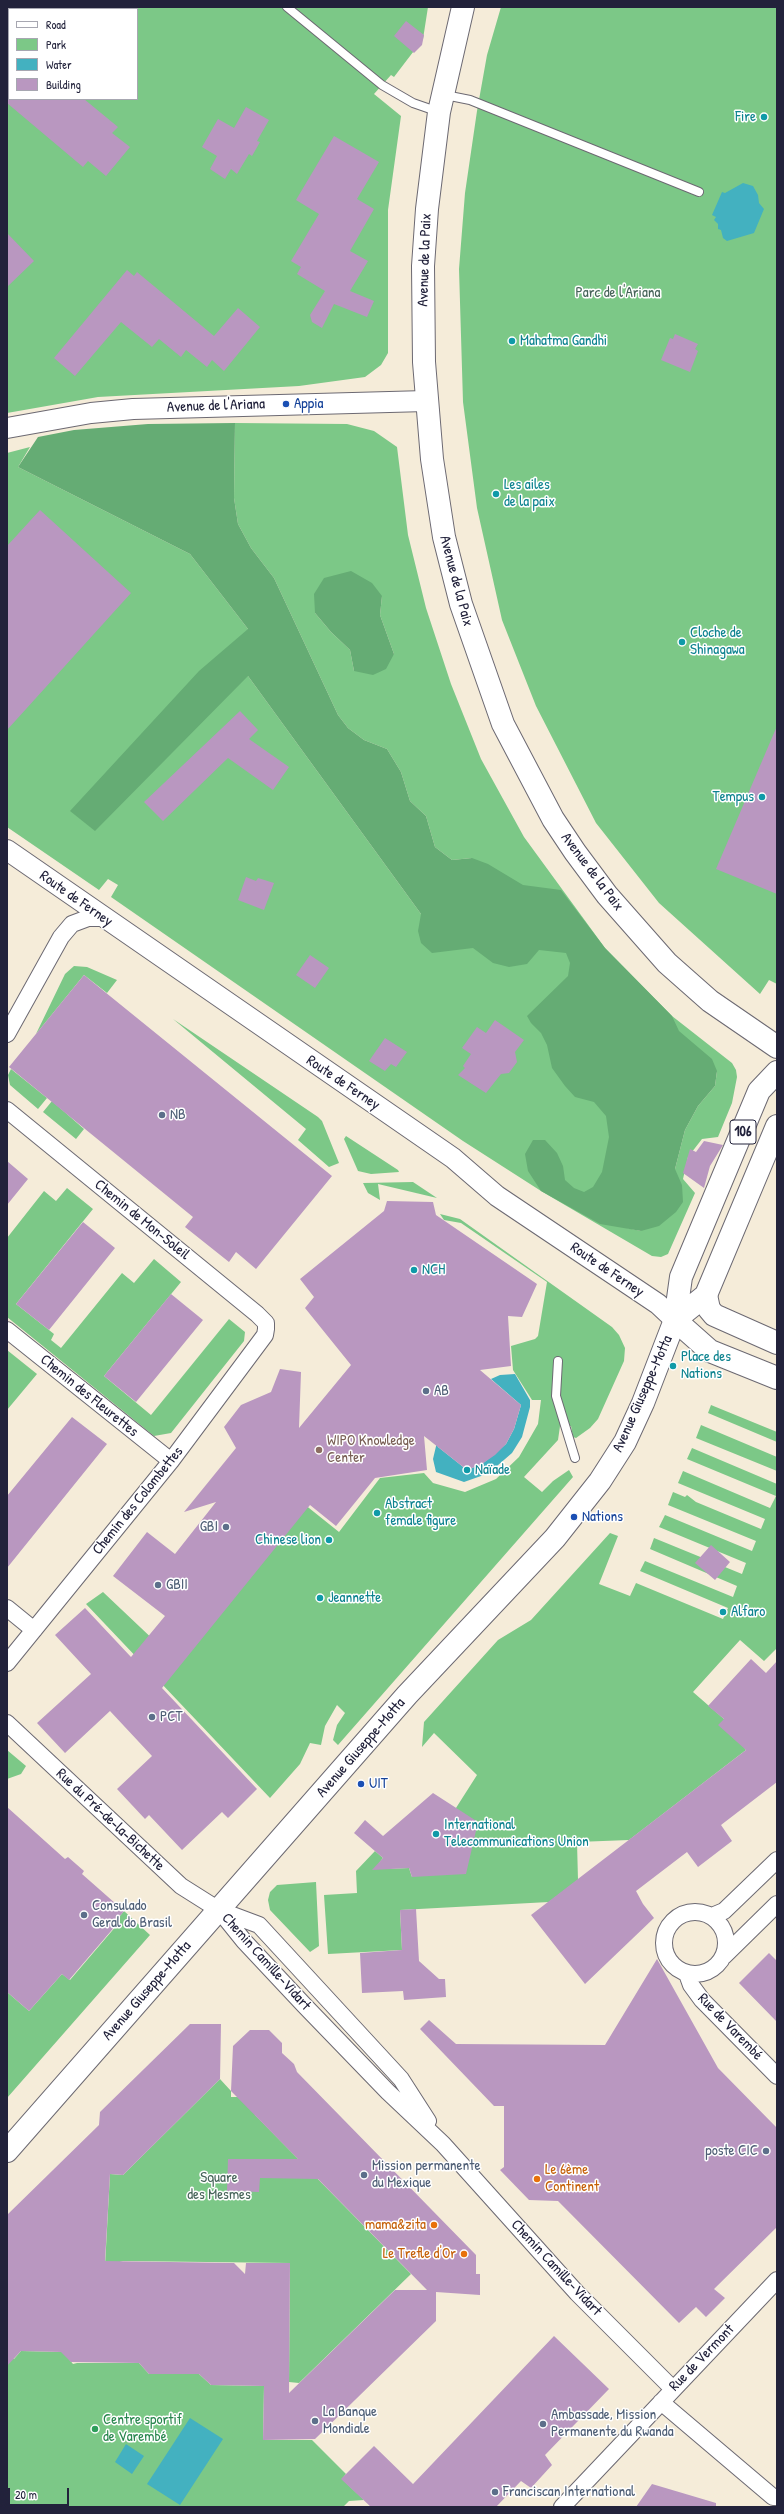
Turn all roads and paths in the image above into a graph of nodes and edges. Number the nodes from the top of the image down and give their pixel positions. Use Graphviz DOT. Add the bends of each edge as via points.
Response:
graph roads {
  1 [pos="287,7"];
  2 [pos="463,7"];
  3 [pos="441,103"];
  4 [pos="699,192"];
  5 [pos="426,401"];
  6 [pos="7,428"];
  7 [pos="7,850"];
  8 [pos="102,918"];
  9 [pos="7,1034"];
  10 [pos="777,1047"];
  11 [pos="777,1072"];
  12 [pos="7,1110"];
  13 [pos="777,1126"];
  14 [pos="706,1295"];
  15 [pos="675,1320"];
  16 [pos="7,1330"];
  17 [pos="265,1335"];
  18 [pos="777,1343"];
  19 [pos="558,1361"];
  20 [pos="777,1378"];
  21 [pos="575,1458"];
  22 [pos="171,1461"];
  23 [pos="7,1608"];
  24 [pos="34,1630"];
  25 [pos="7,1663"];
  26 [pos="7,1724"];
  27 [pos="777,1860"];
  28 [pos="777,1904"];
  29 [pos="219,1910"];
  30 [pos="712,1916"];
  31 [pos="724,1956"];
  32 [pos="688,1974"];
  33 [pos="777,2076"];
  34 [pos="443,2144"];
  35 [pos="7,2151"];
  36 [pos="777,2280"];
  37 [pos="673,2389"];
  38 [pos="660,2402"];
  39 [pos="777,2497"];
  40 [pos="562,2507"];
  1 -- 3 [label="lane" via="382,85 413,103"];
  2 -- 3 [label="main road, Avenue de la Paix"];
  3 -- 4 [label="lane" via="470,100"];
  3 -- 5 [label="main road, Avenue de la Paix" via="427,209 423,266"];
  5 -- 6 [label="street, Avenue de l'Ariana" via="133,409 91,413"];
  5 -- 10 [label="main road, Avenue de la Paix" via="438,503 452,572 492,696 527,772 575,852 632,925 667,963 710,1001"];
  7 -- 8 [label="street, Route de Ferney"];
  8 -- 9 [label="street" via="88,918 72,924 61,936"];
  8 -- 15 [label="street, Route de Ferney" via="453,1158 497,1196 658,1304"];
  11 -- 15 [label="main road, 106" via="759,1091 684,1270"];
  12 -- 17 [label="street, Chemin de Mon-Soleil" via="257,1314 266,1323"];
  13 -- 14 [label="main road, 106"];
  14 -- 15 [label="main road, 106"];
  14 -- 18 [label="main road" via="709,1309 714,1315"];
  15 -- 20 [label="main road" via="710,1351"];
  15 -- 29 [label="main road, Avenue Giuseppe-Motta" via="625,1442 574,1517 406,1696"];
  16 -- 22 [label="street, Chemin des Fleurettes"];
  17 -- 22 [label="street, Chemin des Colombettes"];
  19 -- 21 [label="lane" via="556,1396"];
  22 -- 24 [label="street, Chemin des Colombettes"];
  23 -- 24 [label="street"];
  24 -- 25 [label="street, Chemin des Colombettes"];
  26 -- 29 [label="street, Rue du Pré-de-la-Bichette" via="181,1886"];
  27 -- 30 [label="street" via="724,1911"];
  28 -- 31 [label="street"];
  29 -- 34 [label="street, Chemin Camille-Vidart" via="244,1941 304,2005 388,2092"];
  29 -- 34 [label="street, Chemin Camille-Vidart" via="260,1925 401,2079"];
  29 -- 35 [label="main road, Avenue Giuseppe-Motta"];
  30 -- 31 [label="street" via="724,1930 727,1947"];
  30 -- 32 [label="street" via="694,1911 685,1913 677,1917 666,1931 664,1940 668,1959 673,1966"];
  31 -- 32 [label="street" via="705,1973"];
  32 -- 33 [label="street, Rue de Varembé" via="691,1985 702,2000"];
  34 -- 37 [label="street, Chemin Camille-Vidart" via="577,2293"];
  36 -- 37 [label="street, Rue de Vermont"];
  37 -- 38 [label="street, Rue de Vermont"];
  38 -- 39 [label="street" via="773,2497"];
  38 -- 40 [label="street, Rue de Vermont"];
}
